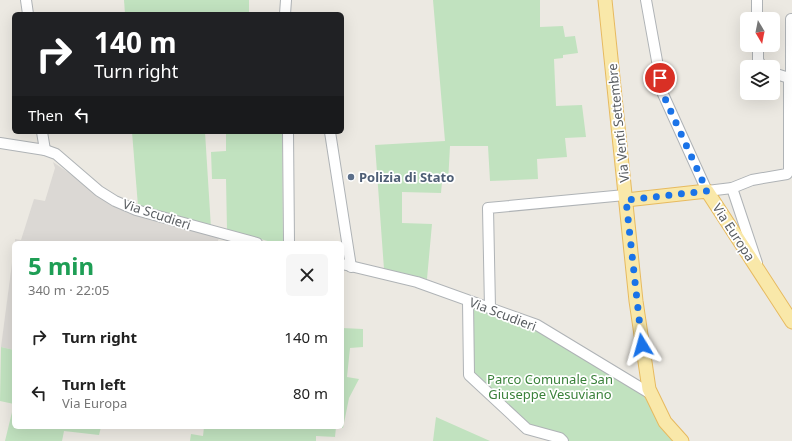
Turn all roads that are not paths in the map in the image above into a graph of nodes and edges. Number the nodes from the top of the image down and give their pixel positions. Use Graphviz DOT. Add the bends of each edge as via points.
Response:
graph roads {
  1 [pos="26,0"];
  2 [pos="286,0"];
  3 [pos="605,0"];
  4 [pos="646,0"];
  5 [pos="757,0"];
  6 [pos="28,12"];
  7 [pos="285,12"];
  8 [pos="757,12"];
  9 [pos="791,19"];
  10 [pos="780,74"];
  11 [pos="790,75"];
  12 [pos="42,134"];
  13 [pos="288,134"];
  14 [pos="330,134"];
  15 [pos="0,143"];
  16 [pos="45,150"];
  17 [pos="732,188"];
  18 [pos="707,191"];
  19 [pos="626,198"];
  20 [pos="250,241"];
  21 [pos="289,241"];
  22 [pos="344,241"];
  23 [pos="344,242"];
  24 [pos="347,266"];
  25 [pos="761,274"];
  26 [pos="468,300"];
  27 [pos="490,308"];
  28 [pos="792,322"];
  29 [pos="650,391"];
  30 [pos="563,441"];
  31 [pos="682,441"];
  1 -- 6 [label="street"];
  2 -- 7 [label="street"];
  3 -- 19 [label="main road, Via Venti Settembre"];
  4 -- 18 [label="street, Via Europa" via="663,94"];
  5 -- 8 [label="street"];
  9 -- 11 [label="street"];
  10 -- 11 [label="street"];
  11 -- 17 [label="street" via="788,174 752,180"];
  12 -- 16 [label="street"];
  13 -- 21 [label="street"];
  14 -- 22 [label="street"];
  15 -- 16 [label="street, Via Scudieri"];
  16 -- 20 [label="street, Via Scudieri" via="56,154 115,201 136,210"];
  17 -- 18 [label="street"];
  17 -- 25 [label="street"];
  18 -- 19 [label="main road"];
  18 -- 25 [label="main road, Via Europa"];
  19 -- 27 [label="street" via="488,208"];
  19 -- 29 [label="main road, Via Venti Settembre" via="636,301"];
  23 -- 24 [label="street"];
  24 -- 26 [label="street, Via Scudieri" via="417,282"];
  25 -- 28 [label="main road, Via Europa"];
  26 -- 27 [label="street, Via Scudieri"];
  26 -- 30 [label="street" via="469,375 527,429"];
  27 -- 29 [label="street, Via Scudieri" via="536,325"];
  29 -- 31 [label="main road, Via Venti Settembre" via="665,422"];
}
